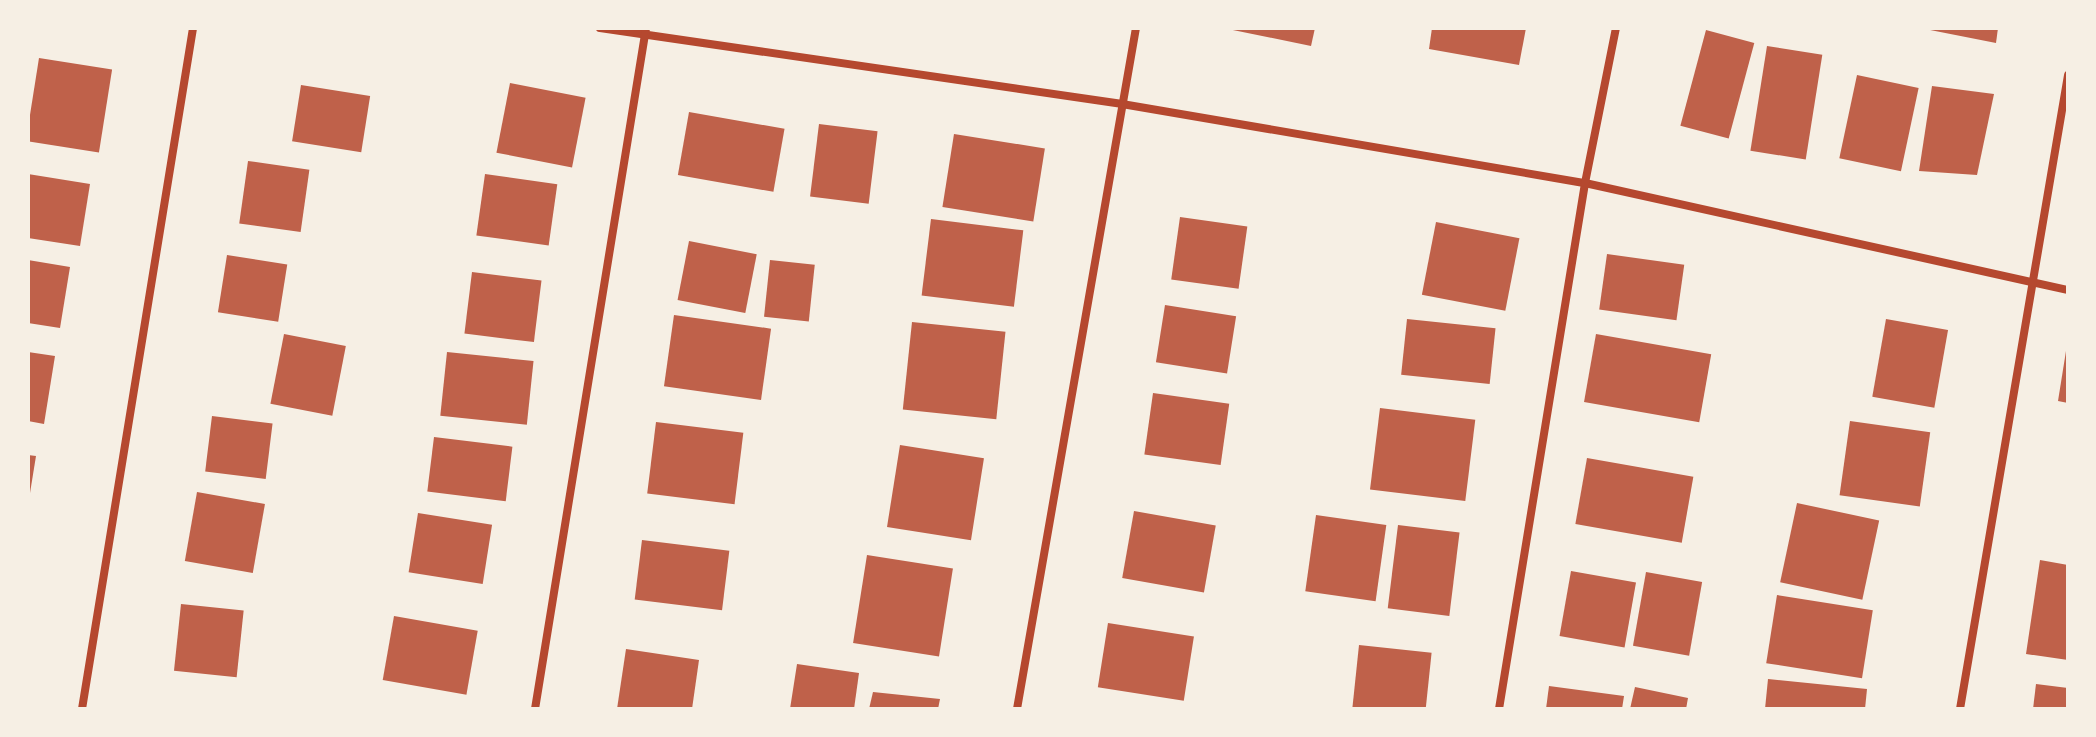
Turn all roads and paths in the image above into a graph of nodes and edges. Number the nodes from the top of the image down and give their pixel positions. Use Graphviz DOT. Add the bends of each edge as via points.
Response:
graph roads {
  1 [pos="193,28"];
  2 [pos="600,28"];
  3 [pos="1136,28"];
  4 [pos="1616,28"];
  5 [pos="645,31"];
  6 [pos="2068,75"];
  7 [pos="1122,104"];
  8 [pos="1585,183"];
  9 [pos="2032,284"];
  10 [pos="2068,290"];
  11 [pos="82,709"];
  12 [pos="535,709"];
  13 [pos="1017,709"];
  14 [pos="1499,709"];
  15 [pos="1960,709"];
  1 -- 11 [label="street"];
  2 -- 5 [label="street"];
  3 -- 7 [label="street"];
  4 -- 8 [label="street"];
  5 -- 7 [label="street"];
  5 -- 12 [label="street"];
  6 -- 9 [label="street"];
  7 -- 8 [label="street"];
  7 -- 13 [label="street"];
  8 -- 9 [label="street"];
  8 -- 14 [label="street"];
  9 -- 10 [label="street"];
  9 -- 15 [label="street"];
}
